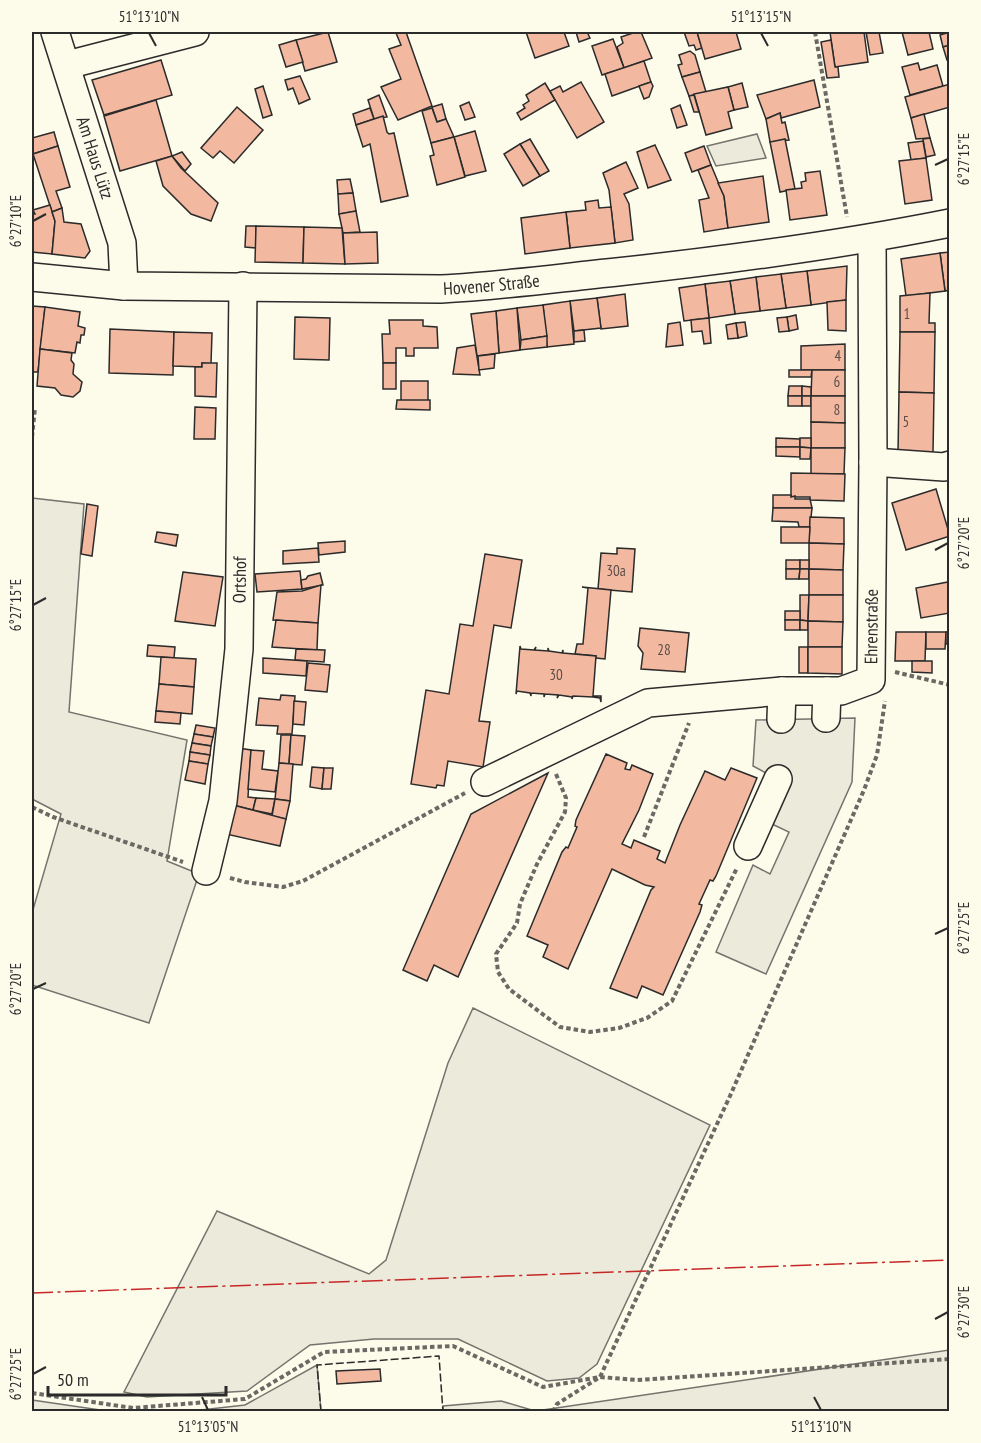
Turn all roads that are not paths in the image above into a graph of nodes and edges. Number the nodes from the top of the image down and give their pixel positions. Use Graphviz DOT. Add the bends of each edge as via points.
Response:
graph roads {
  1 [pos="55,32"];
  2 [pos="195,32"];
  3 [pos="67,65"];
  4 [pos="950,223"];
  5 [pos="861,239"];
  6 [pos="32,277"];
  7 [pos="124,286"];
  8 [pos="243,286"];
  9 [pos="873,462"];
  10 [pos="950,465"];
  11 [pos="782,691"];
  12 [pos="826,692"];
  13 [pos="826,718"];
  14 [pos="781,719"];
  15 [pos="778,779"];
  16 [pos="485,782"];
  17 [pos="748,846"];
  18 [pos="207,871"];
  1 -- 3 [label="street, Am Haus Lütz"];
  2 -- 3 [label="street"];
  3 -- 7 [label="street, Am Haus Lütz" via="122,243"];
  4 -- 5 [label="street, Hovener Straße"];
  5 -- 8 [label="street, Hovener Straße" via="696,263 482,287"];
  5 -- 9 [label="street, Ehrenstraße"];
  6 -- 7 [label="street, Hovener Straße"];
  7 -- 8 [label="street, Hovener Straße"];
  8 -- 18 [label="street, Ortshof" via="239,649 223,801"];
  9 -- 10 [label="street"];
  9 -- 12 [label="street, Ehrenstraße" via="871,680 842,691"];
  11 -- 12 [label="street, Ehrenstraße"];
  11 -- 14 [label="street"];
  11 -- 16 [label="street, Ehrenstraße" via="648,703"];
  12 -- 13 [label="street"];
  15 -- 17 [label="street"];
}
